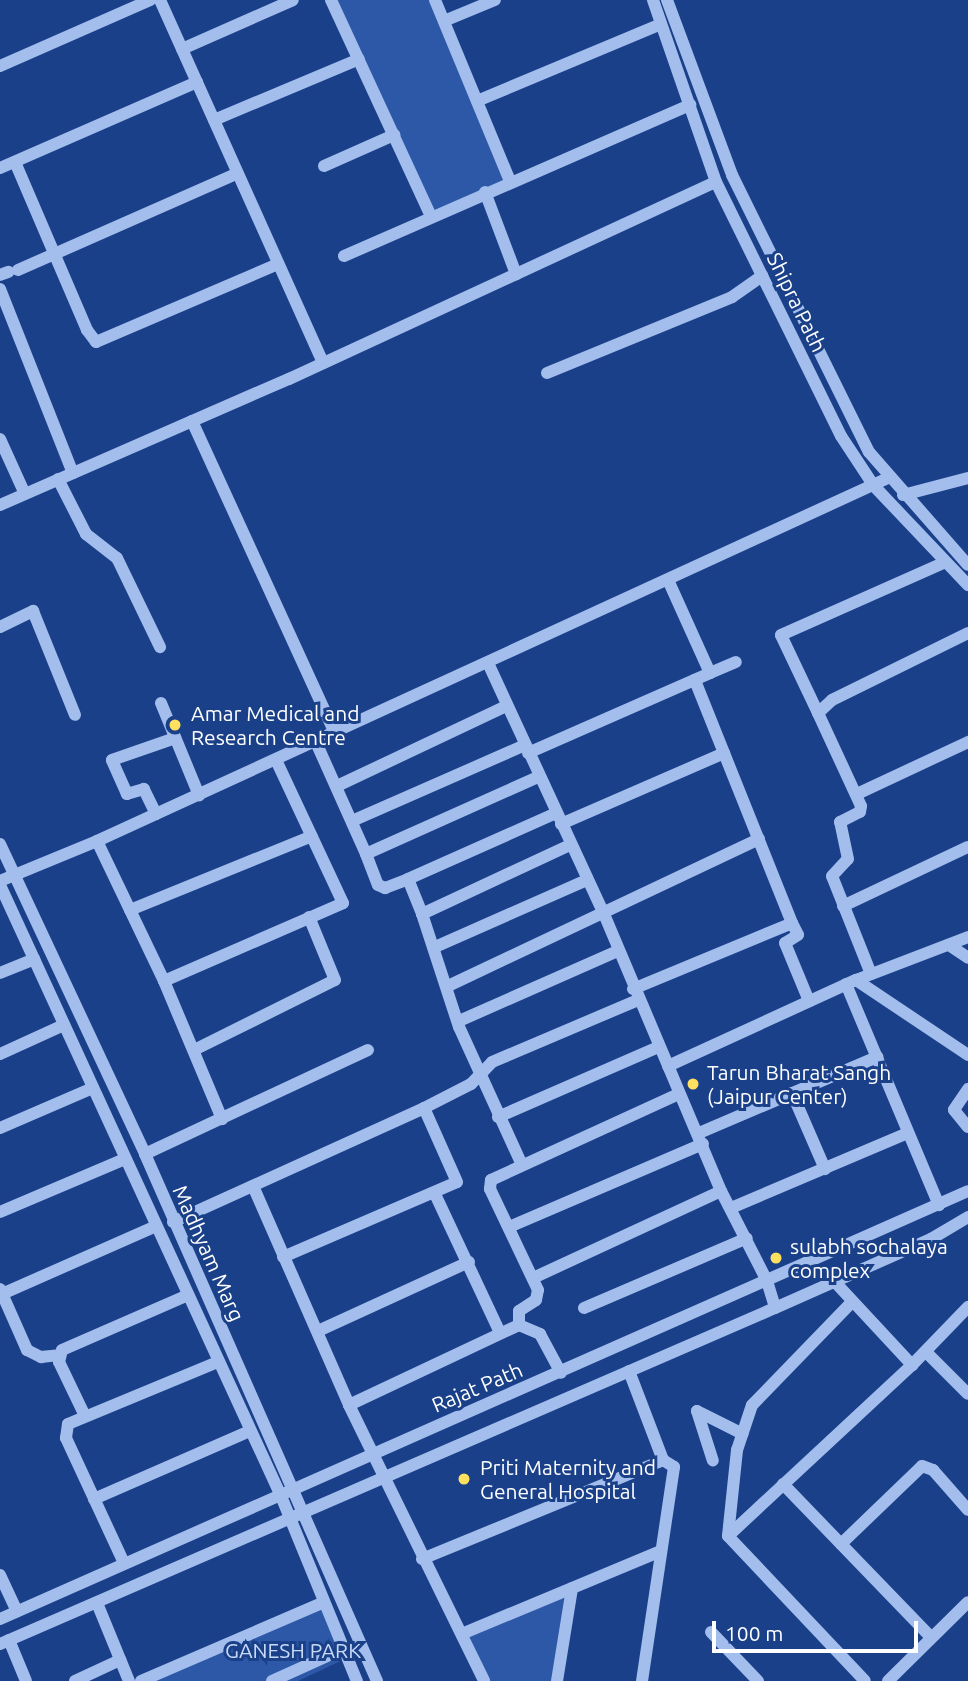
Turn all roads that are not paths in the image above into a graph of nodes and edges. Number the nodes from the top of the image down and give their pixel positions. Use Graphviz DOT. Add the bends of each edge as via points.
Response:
graph roads {
  1 [pos="150,0"];
  2 [pos="160,0"];
  3 [pos="293,0"];
  4 [pos="331,0"];
  5 [pos="435,0"];
  6 [pos="495,0"];
  7 [pos="653,0"];
  8 [pos="667,0"];
  9 [pos="444,21"];
  10 [pos="662,24"];
  11 [pos="182,49"];
  12 [pos="359,59"];
  13 [pos="0,66"];
  14 [pos="197,82"];
  15 [pos="477,101"];
  16 [pos="690,105"];
  17 [pos="214,120"];
  18 [pos="394,135"];
  19 [pos="15,162"];
  20 [pos="324,166"];
  21 [pos="0,168"];
  22 [pos="238,173"];
  23 [pos="510,181"];
  24 [pos="716,182"];
  25 [pos="485,192"];
  26 [pos="431,216"];
  27 [pos="56,256"];
  28 [pos="344,256"];
  29 [pos="278,264"];
  30 [pos="9,272"];
  31 [pos="516,274"];
  32 [pos="762,276"];
  33 [pos="0,289"];
  34 [pos="323,363"];
  35 [pos="547,373"];
  36 [pos="192,421"];
  37 [pos="0,439"];
  38 [pos="73,473"];
  39 [pos="888,478"];
  40 [pos="968,478"];
  41 [pos="58,479"];
  42 [pos="874,486"];
  43 [pos="24,494"];
  44 [pos="903,495"];
  45 [pos="0,505"];
  46 [pos="946,562"];
  47 [pos="968,565"];
  48 [pos="668,580"];
  49 [pos="968,585"];
  50 [pos="0,627"];
  51 [pos="968,633"];
  52 [pos="160,647"];
  53 [pos="736,662"];
  54 [pos="488,663"];
  55 [pos="710,673"];
  56 [pos="695,680"];
  57 [pos="161,704"];
  58 [pos="506,706"];
  59 [pos="818,713"];
  60 [pos="75,715"];
  61 [pos="334,731"];
  62 [pos="176,738"];
  63 [pos="315,740"];
  64 [pos="968,742"];
  65 [pos="526,749"];
  66 [pos="724,753"];
  67 [pos="276,760"];
  68 [pos="538,777"];
  69 [pos="337,786"];
  70 [pos="857,794"];
  71 [pos="199,795"];
  72 [pos="156,814"];
  73 [pos="559,819"];
  74 [pos="352,821"];
  75 [pos="312,836"];
  76 [pos="759,839"];
  77 [pos="97,841"];
  78 [pos="0,844"];
  79 [pos="570,845"];
  80 [pos="968,846"];
  81 [pos="366,854"];
  82 [pos="13,874"];
  83 [pos="408,879"];
  84 [pos="587,880"];
  85 [pos="0,883"];
  86 [pos="843,906"];
  87 [pos="130,910"];
  88 [pos="422,914"];
  89 [pos="604,914"];
  90 [pos="309,917"];
  91 [pos="792,923"];
  92 [pos="968,937"];
  93 [pos="949,945"];
  94 [pos="435,947"];
  95 [pos="618,951"];
  96 [pos="968,958"];
  97 [pos="34,959"];
  98 [pos="0,973"];
  99 [pos="871,974"];
  100 [pos="164,981"];
  101 [pos="851,982"];
  102 [pos="449,986"];
  103 [pos="636,995"];
  104 [pos="809,1002"];
  105 [pos="459,1021"];
  106 [pos="64,1025"];
  107 [pos="658,1047"];
  108 [pos="194,1050"];
  109 [pos="368,1050"];
  110 [pos="0,1054"];
  111 [pos="968,1055"];
  112 [pos="877,1057"];
  113 [pos="668,1066"];
  114 [pos="478,1073"];
  115 [pos="93,1088"];
  116 [pos="968,1089"];
  117 [pos="679,1094"];
  118 [pos="792,1094"];
  119 [pos="424,1108"];
  120 [pos="498,1116"];
  121 [pos="222,1119"];
  122 [pos="968,1127"];
  123 [pos="0,1128"];
  124 [pos="908,1133"];
  125 [pos="701,1139"];
  126 [pos="145,1154"];
  127 [pos="125,1158"];
  128 [pos="522,1165"];
  129 [pos="824,1169"];
  130 [pos="253,1186"];
  131 [pos="722,1191"];
  132 [pos="968,1191"];
  133 [pos="435,1194"];
  134 [pos="939,1205"];
  135 [pos="731,1208"];
  136 [pos="0,1212"];
  137 [pos="968,1217"];
  138 [pos="173,1222"];
  139 [pos="156,1226"];
  140 [pos="509,1227"];
  141 [pos="747,1238"];
  142 [pos="283,1257"];
  143 [pos="469,1262"];
  144 [pos="533,1278"];
  145 [pos="766,1281"];
  146 [pos="834,1281"];
  147 [pos="1,1292"];
  148 [pos="188,1295"];
  149 [pos="851,1303"];
  150 [pos="968,1307"];
  151 [pos="584,1308"];
  152 [pos="775,1308"];
  153 [pos="519,1325"];
  154 [pos="318,1331"];
  155 [pos="500,1333"];
  156 [pos="926,1352"];
  157 [pos="58,1355"];
  158 [pos="218,1362"];
  159 [pos="912,1365"];
  160 [pos="629,1371"];
  161 [pos="561,1373"];
  162 [pos="968,1394"];
  163 [pos="349,1405"];
  164 [pos="85,1416"];
  165 [pos="250,1431"];
  166 [pos="743,1434"];
  167 [pos="372,1452"];
  168 [pos="663,1460"];
  169 [pos="713,1461"];
  170 [pos="387,1477"];
  171 [pos="783,1483"];
  172 [pos="296,1490"];
  173 [pos="281,1496"];
  174 [pos="93,1499"];
  175 [pos="968,1510"];
  176 [pos="306,1513"];
  177 [pos="290,1520"];
  178 [pos="728,1536"];
  179 [pos="841,1544"];
  180 [pos="661,1551"];
  181 [pos="422,1559"];
  182 [pos="124,1563"];
  183 [pos="0,1578"];
  184 [pos="572,1588"];
  185 [pos="97,1602"];
  186 [pos="324,1602"];
  187 [pos="968,1602"];
  188 [pos="17,1611"];
  189 [pos="0,1619"];
  190 [pos="711,1632"];
  191 [pos="464,1633"];
  192 [pos="930,1636"];
  193 [pos="5,1642"];
  194 [pos="343,1649"];
  195 [pos="120,1660"];
  196 [pos="26,1681"];
  197 [pos="75,1681"];
  198 [pos="129,1681"];
  199 [pos="141,1681"];
  200 [pos="272,1681"];
  201 [pos="357,1681"];
  202 [pos="377,1681"];
  203 [pos="484,1681"];
  204 [pos="557,1681"];
  205 [pos="642,1681"];
  206 [pos="758,1681"];
  207 [pos="865,1681"];
  208 [pos="888,1681"];
  1 -- 13 [label="street"];
  2 -- 11 [label="street"];
  3 -- 11 [label="street"];
  4 -- 12 [label="street"];
  5 -- 9 [label="street"];
  6 -- 9 [label="street"];
  7 -- 10 [label="street, Shipra Path"];
  8 -- 39 [label="street, Shipra Path" via="732,175 869,452"];
  9 -- 15 [label="street"];
  10 -- 15 [label="street"];
  10 -- 16 [label="street, Shipra Path"];
  11 -- 14 [label="street"];
  12 -- 17 [label="street"];
  12 -- 18 [label="street"];
  14 -- 17 [label="street"];
  14 -- 19 [label="street"];
  15 -- 23 [label="street"];
  16 -- 23 [label="street"];
  16 -- 24 [label="street, Shipra Path"];
  17 -- 22 [label="street"];
  18 -- 20 [label="street"];
  18 -- 26 [label="street"];
  19 -- 21 [label="street"];
  19 -- 27 [label="street"];
  22 -- 27 [label="street"];
  22 -- 29 [label="street"];
  23 -- 25 [label="street"];
  24 -- 31 [label="street"];
  24 -- 32 [label="street, Shipra Path"];
  25 -- 26 [label="street"];
  25 -- 31 [label="street"];
  26 -- 28 [label="street"];
  27 -- 29 [label="street" via="96,342"];
  27 -- 30 [label="street"];
  29 -- 34 [label="street"];
  31 -- 34 [label="street"];
  32 -- 35 [label="street" via="732,297"];
  32 -- 42 [label="street, Shipra Path" via="841,436"];
  33 -- 38 [label="street"];
  34 -- 36 [label="street"];
  36 -- 38 [label="street"];
  36 -- 61 [label="street"];
  37 -- 43 [label="street"];
  38 -- 41 [label="street"];
  39 -- 42 [label="street"];
  39 -- 44 [label="street, Shipra Path"];
  40 -- 44 [label="street"];
  41 -- 43 [label="street"];
  41 -- 52 [label="street" via="86,534 117,558"];
  42 -- 46 [label="street, Shipra Path"];
  42 -- 48 [label="street"];
  43 -- 45 [label="street"];
  44 -- 47 [label="street, Shipra Path"];
  46 -- 49 [label="street, Shipra Path"];
  46 -- 59 [label="street" via="781,635"];
  48 -- 54 [label="street"];
  48 -- 55 [label="street"];
  50 -- 60 [label="street" via="33,611"];
  51 -- 59 [label="street" via="832,699"];
  53 -- 55 [label="street"];
  54 -- 58 [label="street"];
  54 -- 61 [label="street"];
  55 -- 56 [label="street"];
  56 -- 65 [label="street"];
  56 -- 66 [label="street"];
  57 -- 62 [label="street"];
  58 -- 65 [label="street"];
  58 -- 69 [label="street"];
  59 -- 70 [label="street"];
  61 -- 63 [label="street"];
  62 -- 71 [label="street"];
  62 -- 72 [label="street" via="112,760 127,794 144,789"];
  63 -- 67 [label="street"];
  63 -- 69 [label="street"];
  64 -- 70 [label="street"];
  65 -- 68 [label="street"];
  65 -- 74 [label="street"];
  66 -- 73 [label="street"];
  66 -- 76 [label="street"];
  67 -- 71 [label="street"];
  67 -- 75 [label="street"];
  68 -- 73 [label="street"];
  68 -- 81 [label="street"];
  69 -- 74 [label="street"];
  70 -- 86 [label="street" via="860,812 839,824 848,859 832,872"];
  71 -- 72 [label="street"];
  72 -- 77 [label="street"];
  73 -- 79 [label="street"];
  73 -- 83 [label="street"];
  74 -- 81 [label="street"];
  75 -- 87 [label="street"];
  75 -- 90 [label="street" via="343,903"];
  76 -- 89 [label="street"];
  76 -- 91 [label="street"];
  77 -- 82 [label="street"];
  77 -- 87 [label="street"];
  78 -- 82 [label="street, Madhyam Marg"];
  79 -- 84 [label="street"];
  79 -- 88 [label="street"];
  80 -- 86 [label="street"];
  81 -- 83 [label="street" via="381,887"];
  82 -- 85 [label="street"];
  82 -- 126 [label="street, Madhyam Marg"];
  83 -- 88 [label="street"];
  84 -- 89 [label="street"];
  84 -- 94 [label="street"];
  85 -- 97 [label="street, Madhyam Marg"];
  86 -- 99 [label="street"];
  87 -- 100 [label="street"];
  88 -- 94 [label="street"];
  89 -- 95 [label="street"];
  89 -- 102 [label="street"];
  90 -- 100 [label="street"];
  90 -- 108 [label="street" via="335,981"];
  91 -- 103 [label="street"];
  91 -- 104 [label="street" via="799,935 785,943"];
  92 -- 93 [label="street"];
  93 -- 96 [label="street"];
  93 -- 99 [label="street"];
  94 -- 102 [label="street"];
  95 -- 103 [label="street"];
  95 -- 105 [label="street"];
  97 -- 98 [label="street"];
  97 -- 106 [label="street, Madhyam Marg"];
  99 -- 101 [label="street"];
  100 -- 108 [label="street"];
  101 -- 104 [label="street"];
  101 -- 111 [label="street"];
  101 -- 112 [label="street"];
  102 -- 105 [label="street"];
  103 -- 107 [label="street"];
  103 -- 114 [label="street" via="492,1062"];
  104 -- 113 [label="street"];
  105 -- 114 [label="street"];
  106 -- 110 [label="street"];
  106 -- 115 [label="street, Madhyam Marg"];
  107 -- 113 [label="street"];
  107 -- 120 [label="street"];
  108 -- 121 [label="street"];
  109 -- 121 [label="street"];
  112 -- 118 [label="street"];
  112 -- 124 [label="street"];
  113 -- 117 [label="street"];
  114 -- 119 [label="street" via="471,1084"];
  114 -- 120 [label="street"];
  115 -- 123 [label="street"];
  115 -- 127 [label="street, Madhyam Marg"];
  116 -- 122 [label="street" via="954,1110"];
  117 -- 125 [label="street"];
  117 -- 128 [label="street"];
  118 -- 125 [label="street"];
  118 -- 129 [label="street"];
  119 -- 130 [label="street"];
  119 -- 133 [label="street" via="457,1182"];
  120 -- 128 [label="street"];
  121 -- 126 [label="street"];
  124 -- 129 [label="street"];
  124 -- 134 [label="street"];
  125 -- 131 [label="street"];
  125 -- 140 [label="street"];
  126 -- 138 [label="street, Madhyam Marg"];
  127 -- 136 [label="street"];
  127 -- 139 [label="street, Madhyam Marg"];
  128 -- 140 [label="street" via="490,1184"];
  129 -- 135 [label="street"];
  130 -- 138 [label="street"];
  130 -- 142 [label="street"];
  131 -- 135 [label="street"];
  131 -- 144 [label="street"];
  132 -- 134 [label="street, Rajat Path"];
  133 -- 142 [label="street"];
  133 -- 143 [label="street"];
  134 -- 145 [label="street, Rajat Path"];
  135 -- 141 [label="street"];
  137 -- 146 [label="street" via="931,1239"];
  138 -- 172 [label="street, Madhyam Marg"];
  139 -- 147 [label="street"];
  139 -- 148 [label="street, Madhyam Marg"];
  140 -- 144 [label="street"];
  141 -- 145 [label="street"];
  141 -- 151 [label="street"];
  142 -- 154 [label="street"];
  143 -- 154 [label="street"];
  143 -- 155 [label="street"];
  144 -- 153 [label="street" via="538,1294 519,1311"];
  145 -- 152 [label="street"];
  145 -- 161 [label="street, Rajat Path"];
  146 -- 149 [label="street"];
  146 -- 152 [label="street"];
  147 -- 157 [label="street" via="33,1356"];
  148 -- 157 [label="street"];
  148 -- 158 [label="street, Madhyam Marg"];
  149 -- 159 [label="street"];
  149 -- 166 [label="street" via="752,1405"];
  150 -- 156 [label="street"];
  152 -- 160 [label="street"];
  153 -- 155 [label="street"];
  153 -- 161 [label="street" via="540,1334"];
  154 -- 163 [label="street"];
  155 -- 163 [label="street"];
  156 -- 159 [label="street"];
  156 -- 162 [label="street"];
  157 -- 164 [label="street"];
  158 -- 164 [label="street"];
  158 -- 165 [label="street, Madhyam Marg"];
  159 -- 171 [label="street"];
  160 -- 168 [label="street"];
  160 -- 170 [label="street"];
  161 -- 167 [label="street, Rajat Path"];
  163 -- 167 [label="street"];
  164 -- 174 [label="street" via="68,1424 66,1438"];
  165 -- 173 [label="street, Madhyam Marg"];
  165 -- 174 [label="street"];
  166 -- 169 [label="street" via="697,1411"];
  166 -- 178 [label="street"];
  167 -- 170 [label="street"];
  167 -- 172 [label="street, Rajat Path"];
  168 -- 180 [label="street" via="674,1467"];
  168 -- 181 [label="street"];
  170 -- 176 [label="street"];
  170 -- 181 [label="street"];
  171 -- 178 [label="street"];
  171 -- 179 [label="street"];
  172 -- 173 [label="street, Rajat Path"];
  172 -- 176 [label="street, Madhyam Marg"];
  173 -- 177 [label="street, Madhyam Marg"];
  173 -- 182 [label="street, Rajat Path"];
  174 -- 182 [label="street"];
  175 -- 179 [label="street" via="933,1470 922,1466"];
  176 -- 177 [label="street"];
  176 -- 202 [label="street, Madhyam Marg"];
  177 -- 185 [label="street"];
  177 -- 186 [label="street, Madhyam Marg"];
  178 -- 207 [label="street"];
  179 -- 192 [label="street"];
  180 -- 184 [label="street"];
  180 -- 205 [label="street"];
  181 -- 191 [label="street"];
  182 -- 188 [label="street, Rajat Path"];
  183 -- 188 [label="street"];
  184 -- 191 [label="street"];
  184 -- 204 [label="street"];
  185 -- 193 [label="street"];
  185 -- 195 [label="street"];
  186 -- 194 [label="street, Madhyam Marg"];
  186 -- 199 [label="street"];
  187 -- 192 [label="street"];
  188 -- 189 [label="street, Rajat Path"];
  190 -- 206 [label="street"];
  191 -- 203 [label="street"];
  192 -- 208 [label="street"];
  193 -- 196 [label="street"];
  194 -- 200 [label="street"];
  194 -- 201 [label="street, Madhyam Marg"];
  195 -- 197 [label="street"];
  195 -- 198 [label="street"];
}
